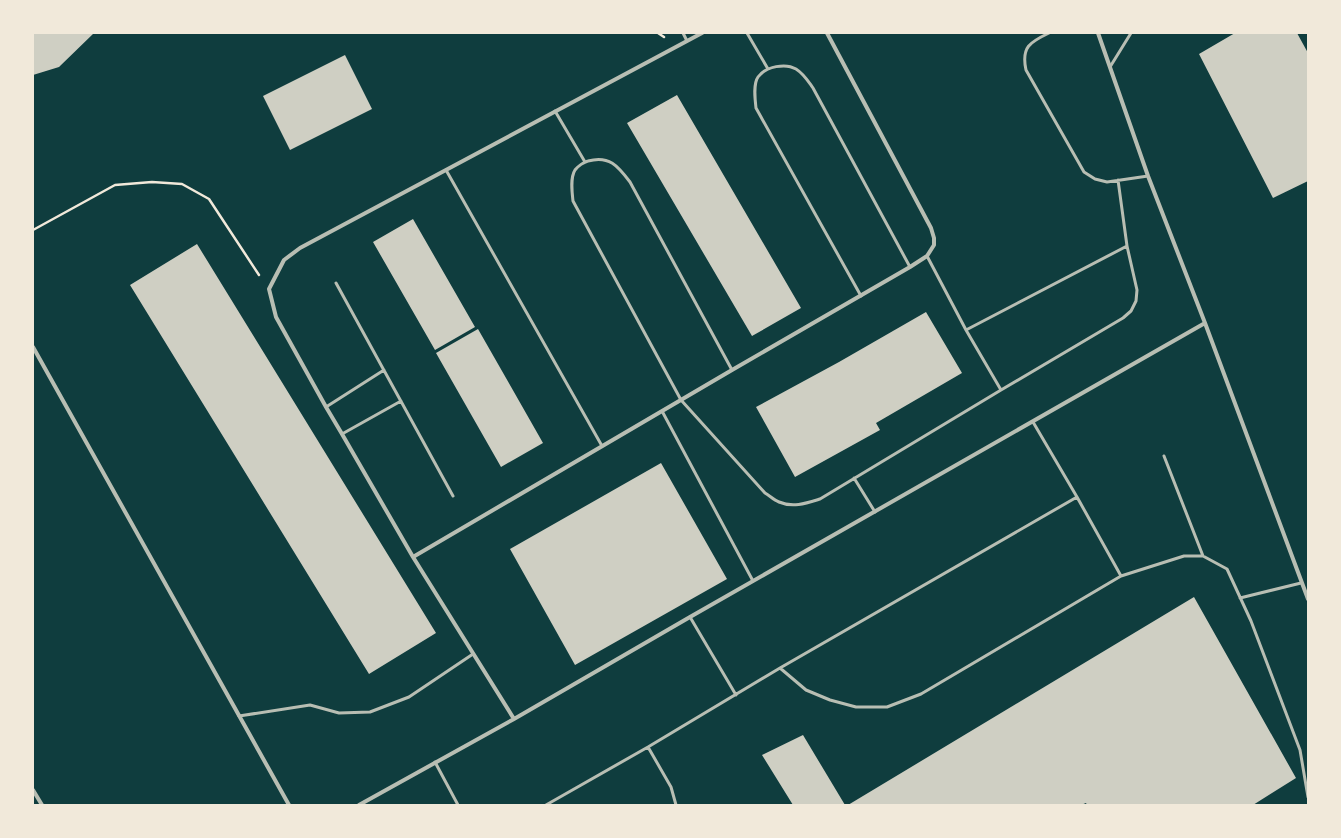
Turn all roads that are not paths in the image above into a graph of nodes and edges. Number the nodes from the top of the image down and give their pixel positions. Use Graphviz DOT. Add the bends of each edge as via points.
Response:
graph roads {
  1 [pos="683,33"];
  2 [pos="702,33"];
  3 [pos="747,33"];
  4 [pos="826,33"];
  5 [pos="1049,33"];
  6 [pos="1098,33"];
  7 [pos="1131,33"];
  8 [pos="687,41"];
  9 [pos="1110,67"];
  10 [pos="768,69"];
  11 [pos="555,111"];
  12 [pos="585,162"];
  13 [pos="446,170"];
  14 [pos="1148,176"];
  15 [pos="1118,180"];
  16 [pos="1127,246"];
  17 [pos="927,256"];
  18 [pos="910,267"];
  19 [pos="336,282"];
  20 [pos="861,296"];
  21 [pos="1205,323"];
  22 [pos="966,330"];
  23 [pos="33,347"];
  24 [pos="384,370"];
  25 [pos="732,370"];
  26 [pos="1001,390"];
  27 [pos="681,400"];
  28 [pos="401,401"];
  29 [pos="326,407"];
  30 [pos="662,411"];
  31 [pos="1032,422"];
  32 [pos="342,434"];
  33 [pos="602,446"];
  34 [pos="1164,456"];
  35 [pos="854,478"];
  36 [pos="453,496"];
  37 [pos="1077,497"];
  38 [pos="875,512"];
  39 [pos="1203,556"];
  40 [pos="413,557"];
  41 [pos="1121,576"];
  42 [pos="753,581"];
  43 [pos="1302,582"];
  44 [pos="1240,598"];
  45 [pos="1308,600"];
  46 [pos="690,617"];
  47 [pos="473,654"];
  48 [pos="780,668"];
  49 [pos="736,695"];
  50 [pos="239,716"];
  51 [pos="514,719"];
  52 [pos="648,747"];
  53 [pos="435,762"];
  54 [pos="33,790"];
  55 [pos="1308,797"];
  56 [pos="42,805"];
  57 [pos="289,805"];
  58 [pos="359,805"];
  59 [pos="458,805"];
  60 [pos="546,805"];
  61 [pos="676,805"];
  1 -- 8 [label="lane"];
  2 -- 8 [label="street"];
  3 -- 10 [label="lane"];
  4 -- 17 [label="street" via="931,228 934,245"];
  5 -- 15 [label="lane" via="1036,39 1027,48 1024,59 1026,70 1084,172 1095,180"];
  6 -- 9 [label="street"];
  7 -- 9 [label="lane"];
  8 -- 11 [label="street"];
  9 -- 14 [label="street"];
  10 -- 18 [label="lane" via="779,66 795,68 813,88"];
  10 -- 20 [label="lane" via="758,77 754,92 756,108"];
  11 -- 12 [label="lane"];
  11 -- 13 [label="street"];
  12 -- 25 [label="lane" via="596,159 611,161 621,169"];
  12 -- 27 [label="lane" via="575,170 571,185 573,201"];
  13 -- 29 [label="street" via="300,248 284,260 268,289 276,317"];
  13 -- 33 [label="lane"];
  14 -- 15 [label="lane"];
  14 -- 21 [label="street"];
  15 -- 16 [label="lane"];
  16 -- 22 [label="lane"];
  16 -- 26 [label="lane" via="1137,290 1136,301 1124,318"];
  17 -- 18 [label="street"];
  17 -- 22 [label="lane"];
  18 -- 20 [label="street"];
  19 -- 24 [label="lane"];
  20 -- 25 [label="street"];
  21 -- 31 [label="street"];
  21 -- 43 [label="street"];
  22 -- 26 [label="lane"];
  23 -- 50 [label="street"];
  24 -- 28 [label="lane"];
  24 -- 29 [label="lane"];
  25 -- 27 [label="street"];
  26 -- 35 [label="lane"];
  27 -- 30 [label="street"];
  27 -- 35 [label="lane" via="765,493 779,502 791,505 805,504 820,499"];
  28 -- 32 [label="lane"];
  28 -- 36 [label="lane"];
  29 -- 32 [label="street"];
  30 -- 33 [label="street"];
  30 -- 42 [label="lane"];
  31 -- 37 [label="lane"];
  31 -- 38 [label="street"];
  32 -- 40 [label="street"];
  33 -- 40 [label="street"];
  34 -- 39 [label="lane"];
  35 -- 38 [label="lane"];
  37 -- 41 [label="lane"];
  37 -- 48 [label="lane"];
  38 -- 42 [label="street"];
  39 -- 41 [label="lane" via="1184,556"];
  39 -- 44 [label="lane" via="1227,569"];
  40 -- 47 [label="street"];
  41 -- 48 [label="lane" via="921,694 887,707 856,707 830,700 806,690"];
  42 -- 46 [label="street"];
  43 -- 44 [label="lane"];
  43 -- 45 [label="street"];
  44 -- 55 [label="lane" via="1254,628 1300,750"];
  46 -- 49 [label="lane"];
  46 -- 51 [label="street"];
  47 -- 50 [label="lane" via="409,697 370,712 339,713 310,705"];
  47 -- 51 [label="street"];
  48 -- 49 [label="lane"];
  49 -- 52 [label="lane"];
  50 -- 57 [label="street"];
  51 -- 53 [label="street"];
  52 -- 60 [label="lane"];
  52 -- 61 [label="lane" via="671,787"];
  53 -- 58 [label="street"];
  53 -- 59 [label="lane"];
  54 -- 56 [label="street"];
}
